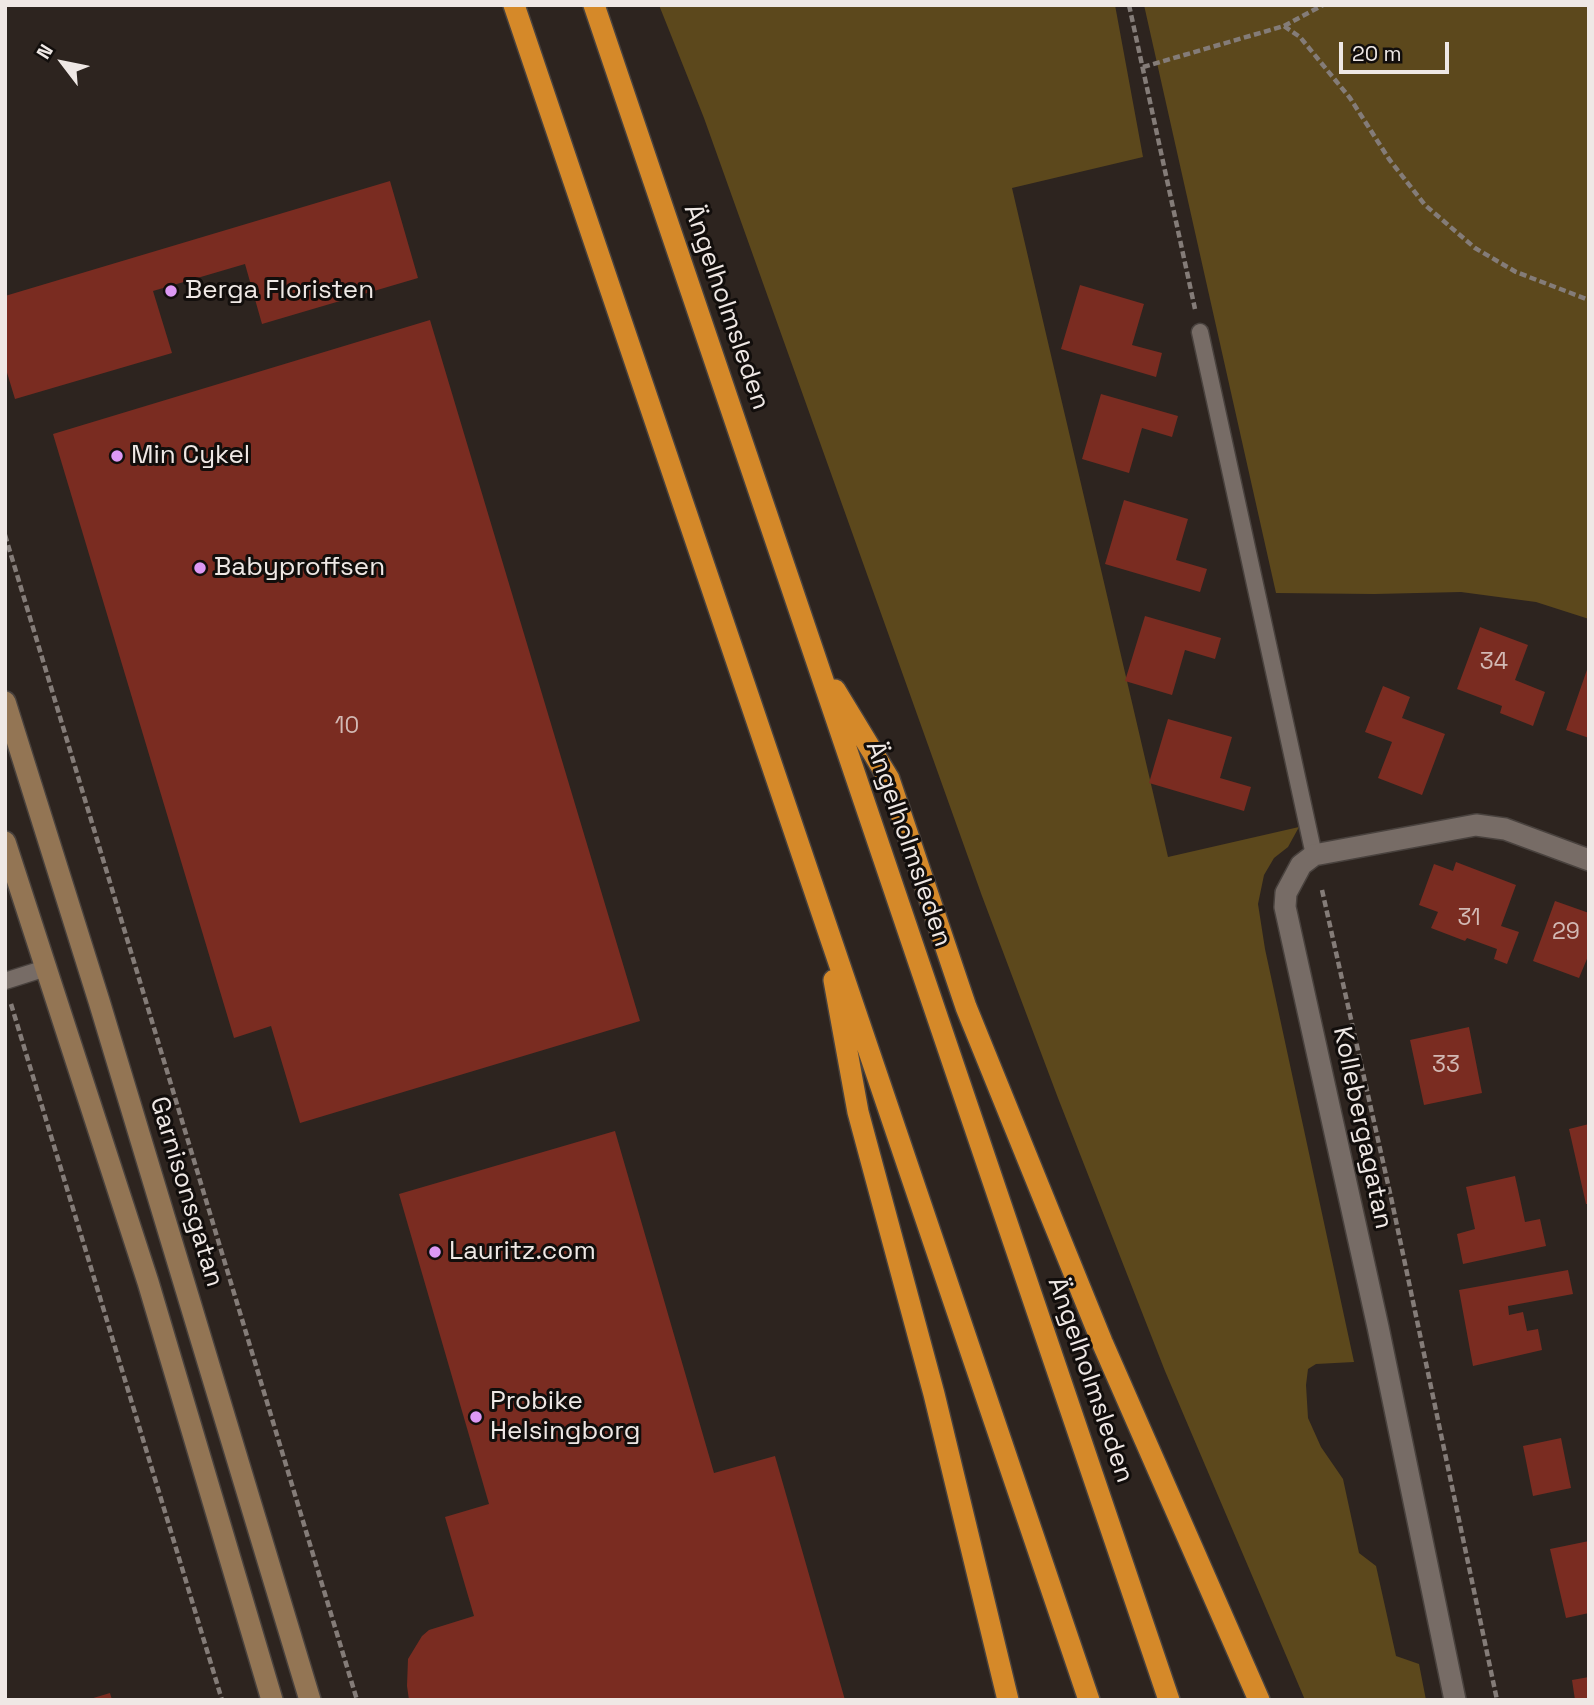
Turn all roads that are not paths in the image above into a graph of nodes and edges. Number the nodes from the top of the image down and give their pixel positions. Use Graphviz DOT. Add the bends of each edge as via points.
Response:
graph roads {
  1 [pos="514,5"];
  2 [pos="594,5"];
  3 [pos="1200,332"];
  4 [pos="815,658"];
  5 [pos="5,702"];
  6 [pos="5,842"];
  7 [pos="1314,855"];
  8 [pos="1589,860"];
  9 [pos="821,909"];
  10 [pos="46,968"];
  11 [pos="5,981"];
  12 [pos="267,1698"];
  13 [pos="310,1700"];
  14 [pos="1008,1700"];
  15 [pos="1089,1700"];
  16 [pos="1169,1700"];
  17 [pos="1259,1700"];
  18 [pos="1455,1700"];
  1 -- 9 [label="highway"];
  2 -- 4 [label="highway, Ängelholmsleden"];
  3 -- 7 [label="lane"];
  4 -- 16 [label="highway, Ängelholmsleden"];
  4 -- 17 [label="highway" via="889,779 966,1006 1102,1342"];
  5 -- 13 [label="street, Garnisonsgatan"];
  6 -- 10 [label="street"];
  7 -- 8 [label="street" via="1476,825 1505,829"];
  7 -- 18 [label="street, Kollebergagatan" via="1293,877 1285,907"];
  9 -- 14 [label="highway" via="858,1112 934,1394"];
  9 -- 15 [label="highway"];
  10 -- 11 [label="lane"];
  10 -- 12 [label="street" via="148,1282"];
}
